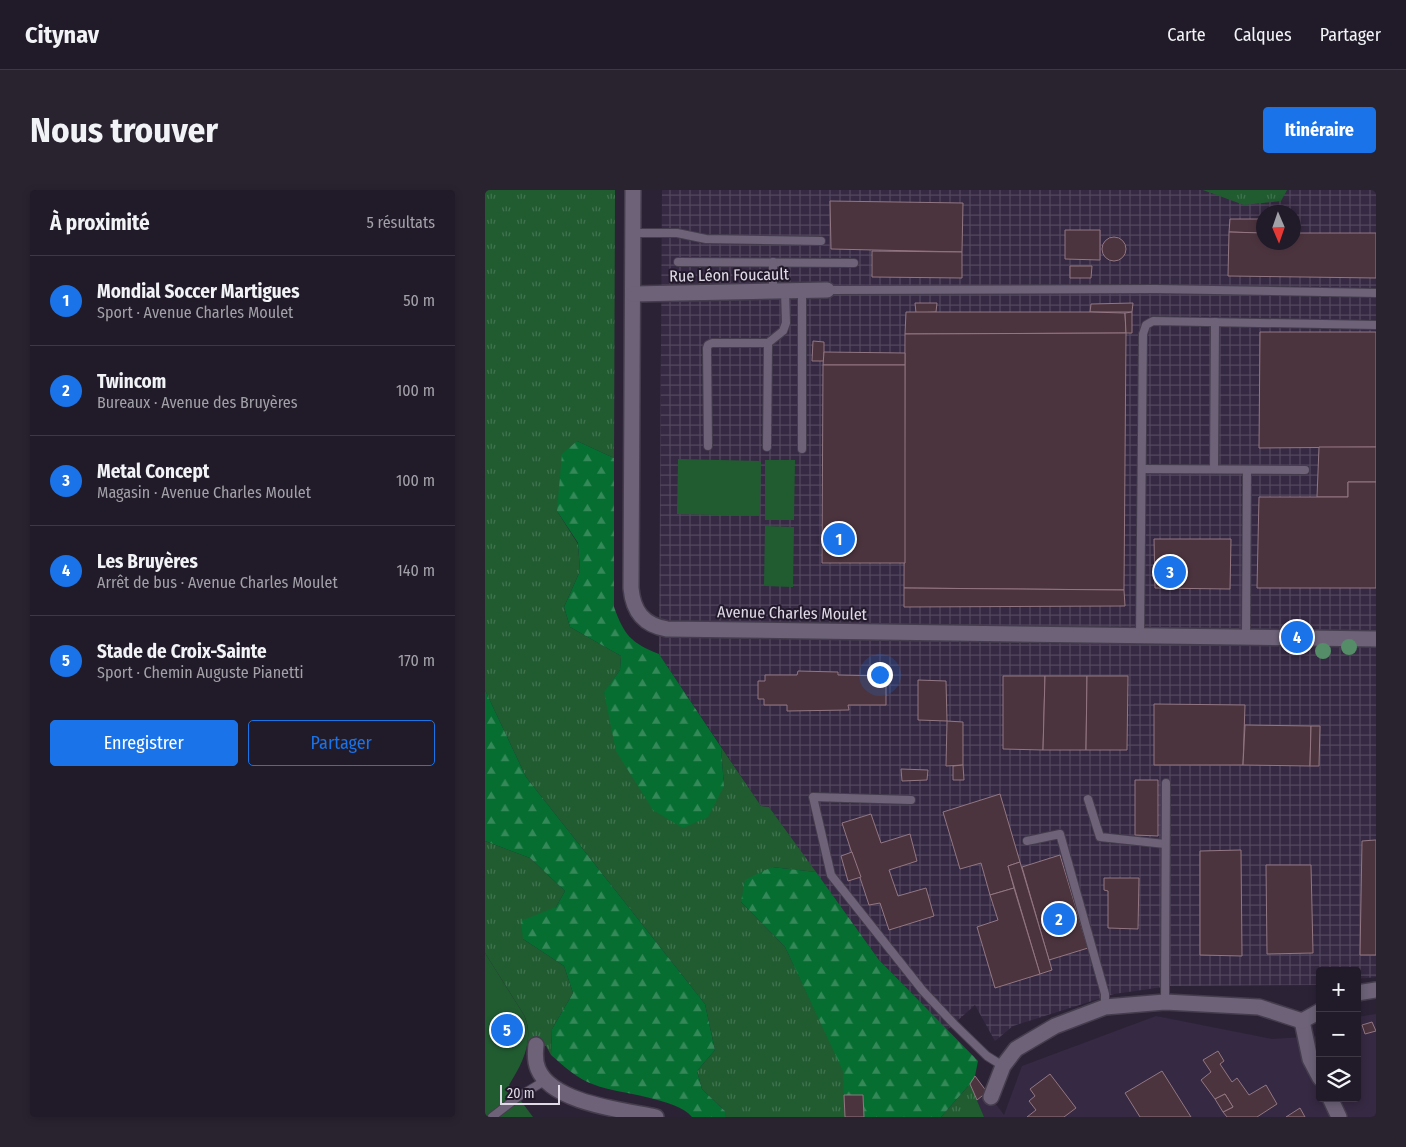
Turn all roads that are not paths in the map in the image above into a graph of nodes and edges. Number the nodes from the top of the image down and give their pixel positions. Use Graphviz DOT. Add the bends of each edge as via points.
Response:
graph roads {
  1 [pos="633,190"];
  2 [pos="633,233"];
  3 [pos="821,241"];
  4 [pos="678,262"];
  5 [pos="773,262"];
  6 [pos="854,263"];
  7 [pos="827,290"];
  8 [pos="779,291"];
  9 [pos="803,291"];
  10 [pos="1376,293"];
  11 [pos="633,294"];
  12 [pos="1215,322"];
  13 [pos="1376,325"];
  14 [pos="768,343"];
  15 [pos="708,446"];
  16 [pos="767,447"];
  17 [pos="802,449"];
  18 [pos="1141,469"];
  19 [pos="1214,469"];
  20 [pos="1247,470"];
  21 [pos="1305,470"];
  22 [pos="1140,635"];
  23 [pos="1246,636"];
  24 [pos="1376,639"];
  25 [pos="1165,783"];
  26 [pos="1088,799"];
  27 [pos="911,800"];
  28 [pos="1027,841"];
  29 [pos="1165,844"];
  30 [pos="1376,990"];
  31 [pos="1361,993"];
  32 [pos="1165,1002"];
  33 [pos="1105,1007"];
  34 [pos="1318,1012"];
  35 [pos="1302,1021"];
  36 [pos="536,1046"];
  37 [pos="1003,1066"];
  38 [pos="1316,1070"];
  39 [pos="547,1080"];
  40 [pos="991,1097"];
  41 [pos="1332,1102"];
  42 [pos="630,1114"];
  43 [pos="492,1117"];
  44 [pos="656,1117"];
  45 [pos="1339,1117"];
  1 -- 2 [label="street, Avenue Charles Moulet"];
  2 -- 3 [label="lane" via="677,233 706,239"];
  2 -- 11 [label="street, Avenue Charles Moulet"];
  4 -- 5 [label="lane"];
  5 -- 6 [label="lane"];
  5 -- 8 [label="lane"];
  7 -- 9 [label="street, Rue Léon Foucault"];
  7 -- 10 [label="lane" via="1156,289"];
  8 -- 9 [label="street, Rue Léon Foucault"];
  8 -- 11 [label="street, Rue Léon Foucault"];
  8 -- 14 [label="lane" via="786,323 777,337"];
  9 -- 17 [label="lane"];
  11 -- 22 [label="street, Avenue Charles Moulet" via="631,588 635,608 648,623 667,629"];
  12 -- 13 [label="lane"];
  12 -- 18 [label="lane" via="1153,321 1146,325 1143,334"];
  12 -- 19 [label="lane"];
  14 -- 15 [label="lane" via="708,345"];
  14 -- 16 [label="lane"];
  18 -- 19 [label="lane"];
  18 -- 22 [label="lane"];
  19 -- 20 [label="lane"];
  20 -- 21 [label="lane"];
  20 -- 23 [label="lane"];
  22 -- 23 [label="street, Avenue Charles Moulet"];
  23 -- 24 [label="street, Avenue Charles Moulet"];
  25 -- 29 [label="lane"];
  26 -- 29 [label="lane" via="1100,837"];
  27 -- 37 [label="lane" via="813,797 831,875 923,991 987,1056"];
  28 -- 33 [label="lane" via="1060,834 1105,994"];
  29 -- 32 [label="lane"];
  30 -- 31 [label="street"];
  32 -- 33 [label="street"];
  32 -- 35 [label="street" via="1259,1007"];
  33 -- 37 [label="street" via="1055,1026 1016,1049"];
  34 -- 35 [label="street"];
  35 -- 38 [label="street"];
  36 -- 39 [label="street" via="537,1066"];
  37 -- 40 [label="street"];
  39 -- 42 [label="street" via="576,1099"];
  39 -- 43 [label="lane"];
  41 -- 45 [label="street"];
  42 -- 44 [label="street"];
}
